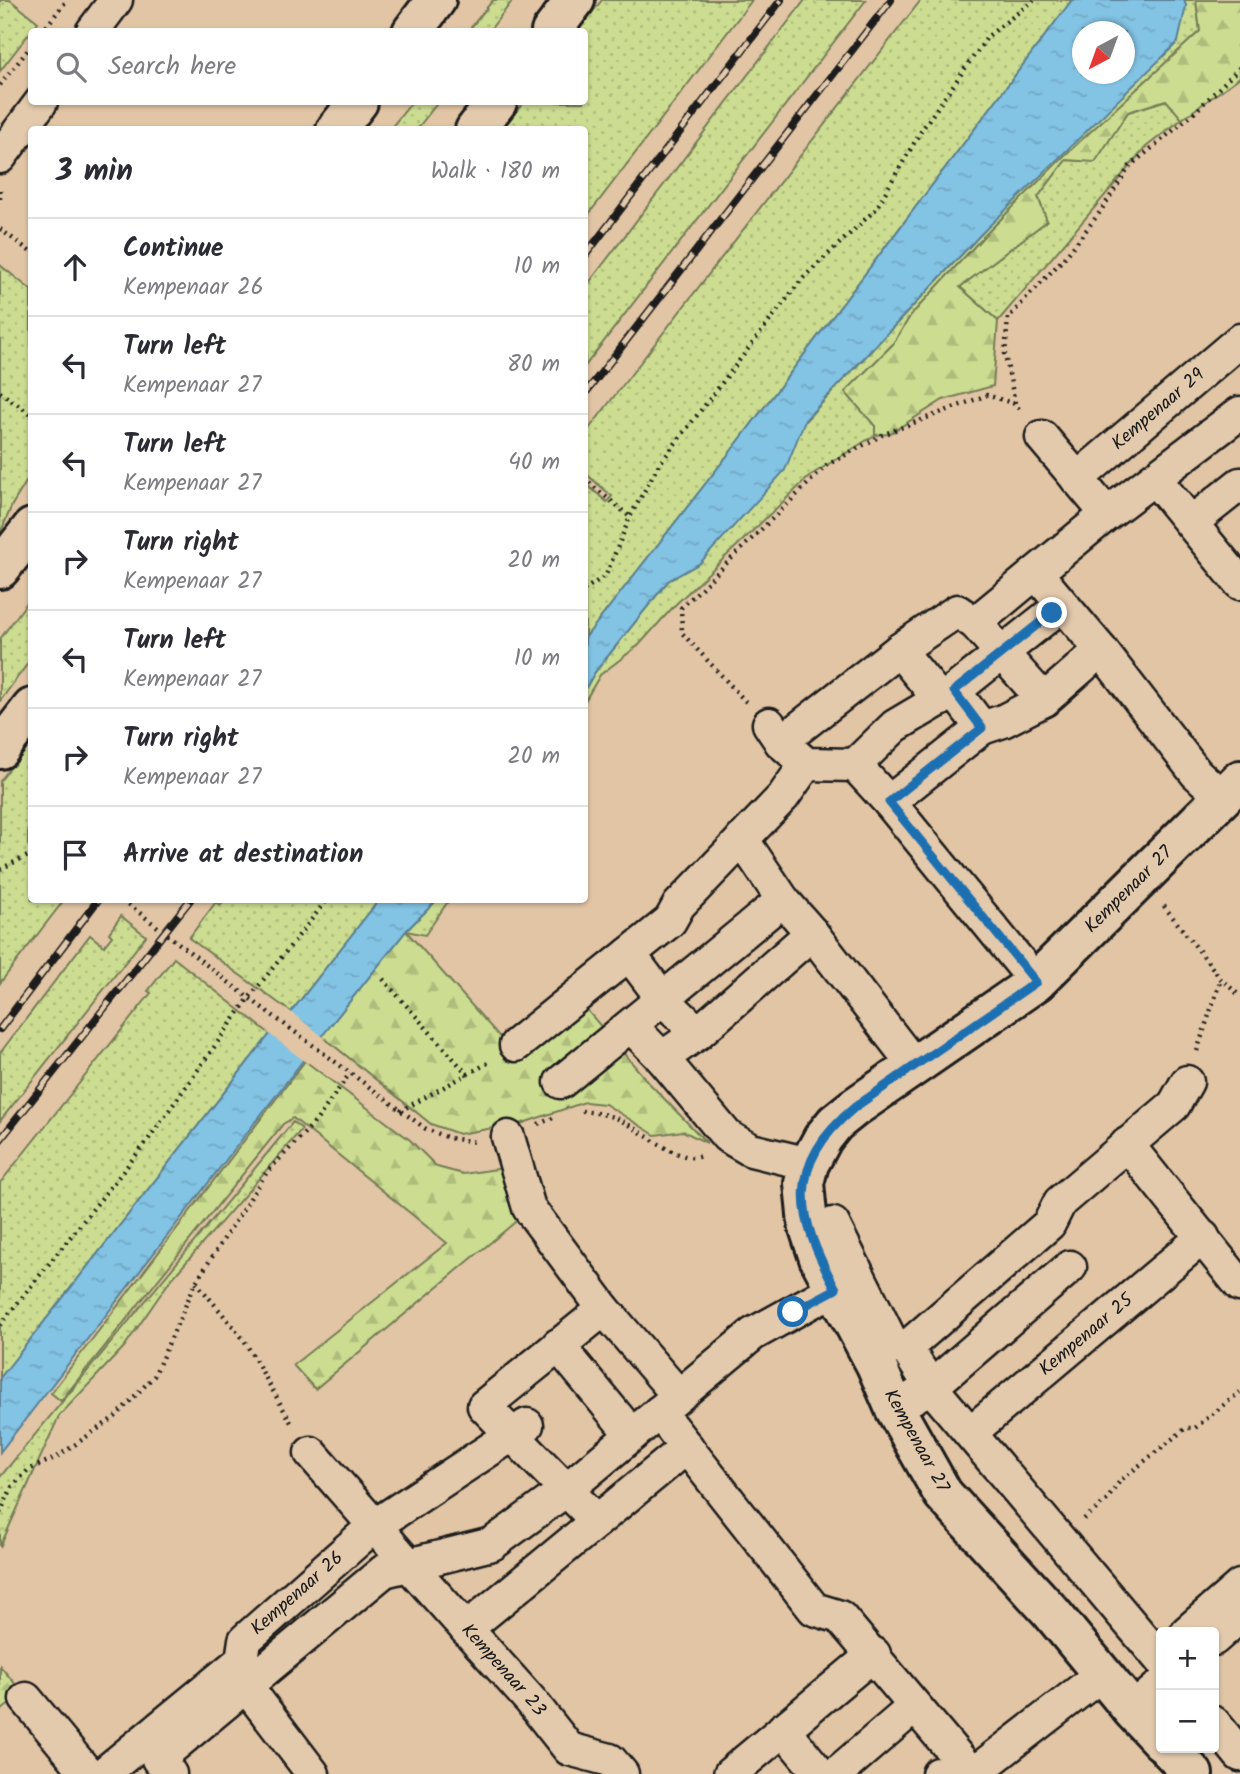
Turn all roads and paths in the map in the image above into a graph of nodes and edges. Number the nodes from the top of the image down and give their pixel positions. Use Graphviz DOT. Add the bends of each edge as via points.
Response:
graph roads {
  1 [pos="66,0"];
  2 [pos="436,0"];
  3 [pos="575,0"];
  4 [pos="1034,0"];
  5 [pos="45,28"];
  6 [pos="415,28"];
  7 [pos="554,28"];
  8 [pos="28,49"];
  9 [pos="1240,67"];
  10 [pos="0,85"];
  11 [pos="39,105"];
  12 [pos="356,105"];
  13 [pos="495,105"];
  14 [pos="339,126"];
  15 [pos="478,126"];
  16 [pos="0,157"];
  17 [pos="0,190"];
  18 [pos="0,202"];
  19 [pos="0,229"];
  20 [pos="28,250"];
  21 [pos="1240,340"];
  22 [pos="0,392"];
  23 [pos="1015,404"];
  24 [pos="28,412"];
  25 [pos="1240,413"];
  26 [pos="1042,437"];
  27 [pos="1077,479"];
  28 [pos="1155,479"];
  29 [pos="588,481"];
  30 [pos="1240,484"];
  31 [pos="1107,514"];
  32 [pos="630,517"];
  33 [pos="1192,522"];
  34 [pos="28,533"];
  35 [pos="0,569"];
  36 [pos="1036,573"];
  37 [pos="1240,583"];
  38 [pos="588,587"];
  39 [pos="1052,613"];
  40 [pos="975,623"];
  41 [pos="899,650"];
  42 [pos="1101,650"];
  43 [pos="1001,652"];
  44 [pos="947,696"];
  45 [pos="1044,700"];
  46 [pos="28,713"];
  47 [pos="982,728"];
  48 [pos="775,733"];
  49 [pos="0,749"];
  50 [pos="806,764"];
  51 [pos="855,765"];
  52 [pos="1231,789"];
  53 [pos="889,802"];
  54 [pos="742,839"];
  55 [pos="28,856"];
  56 [pos="0,869"];
  57 [pos="1142,878"];
  58 [pos="783,900"];
  59 [pos="127,903"];
  60 [pos="325,903"];
  61 [pos="812,933"];
  62 [pos="629,954"];
  63 [pos="1221,978"];
  64 [pos="383,979"];
  65 [pos="1036,982"];
  66 [pos="1240,996"];
  67 [pos="249,998"];
  68 [pos="663,999"];
  69 [pos="631,1026"];
  70 [pos="698,1033"];
  71 [pos="516,1045"];
  72 [pos="662,1058"];
  73 [pos="332,1059"];
  74 [pos="914,1065"];
  75 [pos="349,1073"];
  76 [pos="468,1075"];
  77 [pos="561,1082"];
  78 [pos="1187,1082"];
  79 [pos="400,1111"];
  80 [pos="508,1137"];
  81 [pos="1127,1144"];
  82 [pos="809,1164"];
  83 [pos="833,1224"];
  84 [pos="1203,1237"];
  85 [pos="1070,1267"];
  86 [pos="196,1282"];
  87 [pos="1240,1285"];
  88 [pos="836,1289"];
  89 [pos="604,1309"];
  90 [pos="0,1325"];
  91 [pos="558,1345"];
  92 [pos="906,1348"];
  93 [pos="931,1387"];
  94 [pos="1240,1392"];
  95 [pos="668,1404"];
  96 [pos="895,1409"];
  97 [pos="519,1429"];
  98 [pos="970,1433"];
  99 [pos="632,1435"];
  100 [pos="687,1447"];
  101 [pos="311,1453"];
  102 [pos="571,1486"];
  103 [pos="0,1513"];
  104 [pos="597,1521"];
  105 [pos="374,1526"];
  106 [pos="1060,1540"];
  107 [pos="492,1544"];
  108 [pos="408,1564"];
  109 [pos="523,1582"];
  110 [pos="1240,1586"];
  111 [pos="1240,1616"];
  112 [pos="1193,1627"];
  113 [pos="466,1629"];
  114 [pos="1219,1635"];
  115 [pos="874,1654"];
  116 [pos="1156,1658"];
  117 [pos="1156,1672"];
  118 [pos="1102,1674"];
  119 [pos="246,1686"];
  120 [pos="26,1699"];
  121 [pos="1132,1710"];
  122 [pos="905,1715"];
  123 [pos="783,1729"];
  124 [pos="1219,1729"];
  125 [pos="1156,1736"];
  126 [pos="1173,1753"];
  127 [pos="1240,1755"];
  128 [pos="608,1769"];
  129 [pos="88,1774"];
  130 [pos="103,1774"];
  131 [pos="170,1774"];
  132 [pos="313,1774"];
  133 [pos="730,1774"];
  134 [pos="820,1774"];
  135 [pos="836,1774"];
  136 [pos="973,1774"];
  137 [pos="1192,1774"];
  1 -- 5 [label="path"];
  2 -- 6 [label="street"];
  3 -- 7 [label="street"];
  4 -- 32 [label="path" via="988,36 923,128 875,210 802,279 658,466"];
  8 -- 10 [label="path"];
  9 -- 23 [label="path" via="1192,116 1130,166 1067,254 1008,318 1005,354"];
  11 -- 16 [label="street"];
  12 -- 14 [label="street"];
  13 -- 15 [label="street"];
  17 -- 18 [label="path"];
  19 -- 20 [label="path"];
  21 -- 27 [label="street, Kempenaar 29"];
  22 -- 24 [label="path"];
  23 -- 26 [label="path"];
  23 -- 48 [label="path" via="987,395 883,435 827,464 681,608 682,634"];
  25 -- 28 [label="street"];
  26 -- 27 [label="street"];
  27 -- 31 [label="street"];
  28 -- 31 [label="street"];
  28 -- 33 [label="street"];
  29 -- 32 [label="path"];
  30 -- 33 [label="street"];
  31 -- 36 [label="street"];
  32 -- 38 [label="path" via="606,575"];
  33 -- 37 [label="street"];
  34 -- 35 [label="street"];
  36 -- 40 [label="street"];
  36 -- 42 [label="street, Kempenaar 27"];
  39 -- 43 [label="street"];
  40 -- 41 [label="street" via="957,611"];
  40 -- 43 [label="street"];
  41 -- 44 [label="street"];
  41 -- 48 [label="street"];
  42 -- 45 [label="street"];
  42 -- 52 [label="street, Kempenaar 27" via="1196,773"];
  43 -- 44 [label="street"];
  43 -- 45 [label="street"];
  44 -- 47 [label="street"];
  44 -- 51 [label="street" via="895,726"];
  45 -- 47 [label="street"];
  46 -- 49 [label="street"];
  47 -- 53 [label="street"];
  48 -- 50 [label="street"];
  50 -- 51 [label="street"];
  50 -- 54 [label="street" via="783,797"];
  51 -- 53 [label="street"];
  52 -- 57 [label="street, Kempenaar 27"];
  53 -- 65 [label="street"];
  54 -- 58 [label="street"];
  54 -- 62 [label="street" via="691,891 670,921"];
  55 -- 56 [label="path"];
  57 -- 63 [label="path"];
  57 -- 65 [label="street, Kempenaar 27"];
  58 -- 61 [label="street"];
  58 -- 68 [label="street"];
  59 -- 67 [label="path"];
  60 -- 67 [label="path"];
  61 -- 70 [label="street"];
  61 -- 74 [label="street"];
  62 -- 68 [label="street"];
  62 -- 71 [label="street"];
  63 -- 66 [label="path"];
  63 -- 78 [label="path"];
  64 -- 76 [label="path"];
  65 -- 74 [label="street, Kempenaar 27"];
  67 -- 73 [label="path"];
  67 -- 90 [label="path" via="148,1140"];
  68 -- 69 [label="street"];
  68 -- 70 [label="street"];
  69 -- 72 [label="street"];
  69 -- 77 [label="street"];
  70 -- 72 [label="street"];
  71 -- 76 [label="path"];
  72 -- 82 [label="street" via="727,1136 751,1150"];
  74 -- 82 [label="street, Kempenaar 27" via="835,1123"];
  75 -- 86 [label="path" via="316,1121 267,1172"];
  76 -- 79 [label="path"];
  78 -- 81 [label="street" via="1174,1105"];
  80 -- 89 [label="street" via="529,1208"];
  81 -- 84 [label="street"];
  81 -- 92 [label="street" via="1060,1202 1049,1224"];
  82 -- 88 [label="street, Kempenaar 27" via="804,1190 808,1225"];
  83 -- 92 [label="street" via="894,1347"];
  84 -- 87 [label="street"];
  84 -- 98 [label="street, Kempenaar 25"];
  85 -- 93 [label="street"];
  86 -- 101 [label="path" via="244,1340"];
  86 -- 103 [label="path" via="154,1376 115,1417 57,1457 28,1470 12,1487"];
  88 -- 95 [label="street, Kempenaar 26" via="753,1335"];
  88 -- 96 [label="street, Kempenaar 27"];
  89 -- 91 [label="street"];
  89 -- 95 [label="street"];
  91 -- 97 [label="street" via="484,1406"];
  91 -- 99 [label="street"];
  92 -- 93 [label="street"];
  93 -- 96 [label="street"];
  93 -- 98 [label="street"];
  94 -- 106 [label="path" via="1120,1481 1106,1501"];
  95 -- 99 [label="street, Kempenaar 26"];
  95 -- 100 [label="street"];
  96 -- 118 [label="street, Kempenaar 27" via="943,1494"];
  97 -- 102 [label="street"];
  97 -- 105 [label="street, Kempenaar 26"];
  98 -- 106 [label="street"];
  99 -- 102 [label="street, Kempenaar 26"];
  100 -- 104 [label="street"];
  100 -- 115 [label="street" via="814,1608 840,1617"];
  101 -- 105 [label="street"];
  102 -- 104 [label="street"];
  102 -- 107 [label="street, Kempenaar 26"];
  104 -- 109 [label="street"];
  105 -- 108 [label="street"];
  105 -- 130 [label="street, Kempenaar 26" via="245,1640 242,1660"];
  106 -- 116 [label="street"];
  107 -- 108 [label="street, Kempenaar 26"];
  107 -- 109 [label="street"];
  108 -- 113 [label="street, Kempenaar 23"];
  108 -- 119 [label="street, Kempenaar 26" via="384,1571"];
  109 -- 113 [label="street"];
  110 -- 112 [label="street"];
  111 -- 114 [label="street"];
  113 -- 128 [label="street, Kempenaar 23" via="569,1749"];
  115 -- 122 [label="street"];
  115 -- 123 [label="street"];
  117 -- 121 [label="street"];
  118 -- 121 [label="street, Kempenaar 27"];
  118 -- 136 [label="street"];
  119 -- 131 [label="street, Kempenaar 26" via="158,1759"];
  119 -- 132 [label="street"];
  120 -- 129 [label="street"];
  121 -- 125 [label="street, Kempenaar 27"];
  122 -- 135 [label="street"];
  122 -- 136 [label="street"];
  123 -- 133 [label="street"];
  123 -- 134 [label="street"];
  124 -- 127 [label="street"];
  126 -- 137 [label="street"];
}
